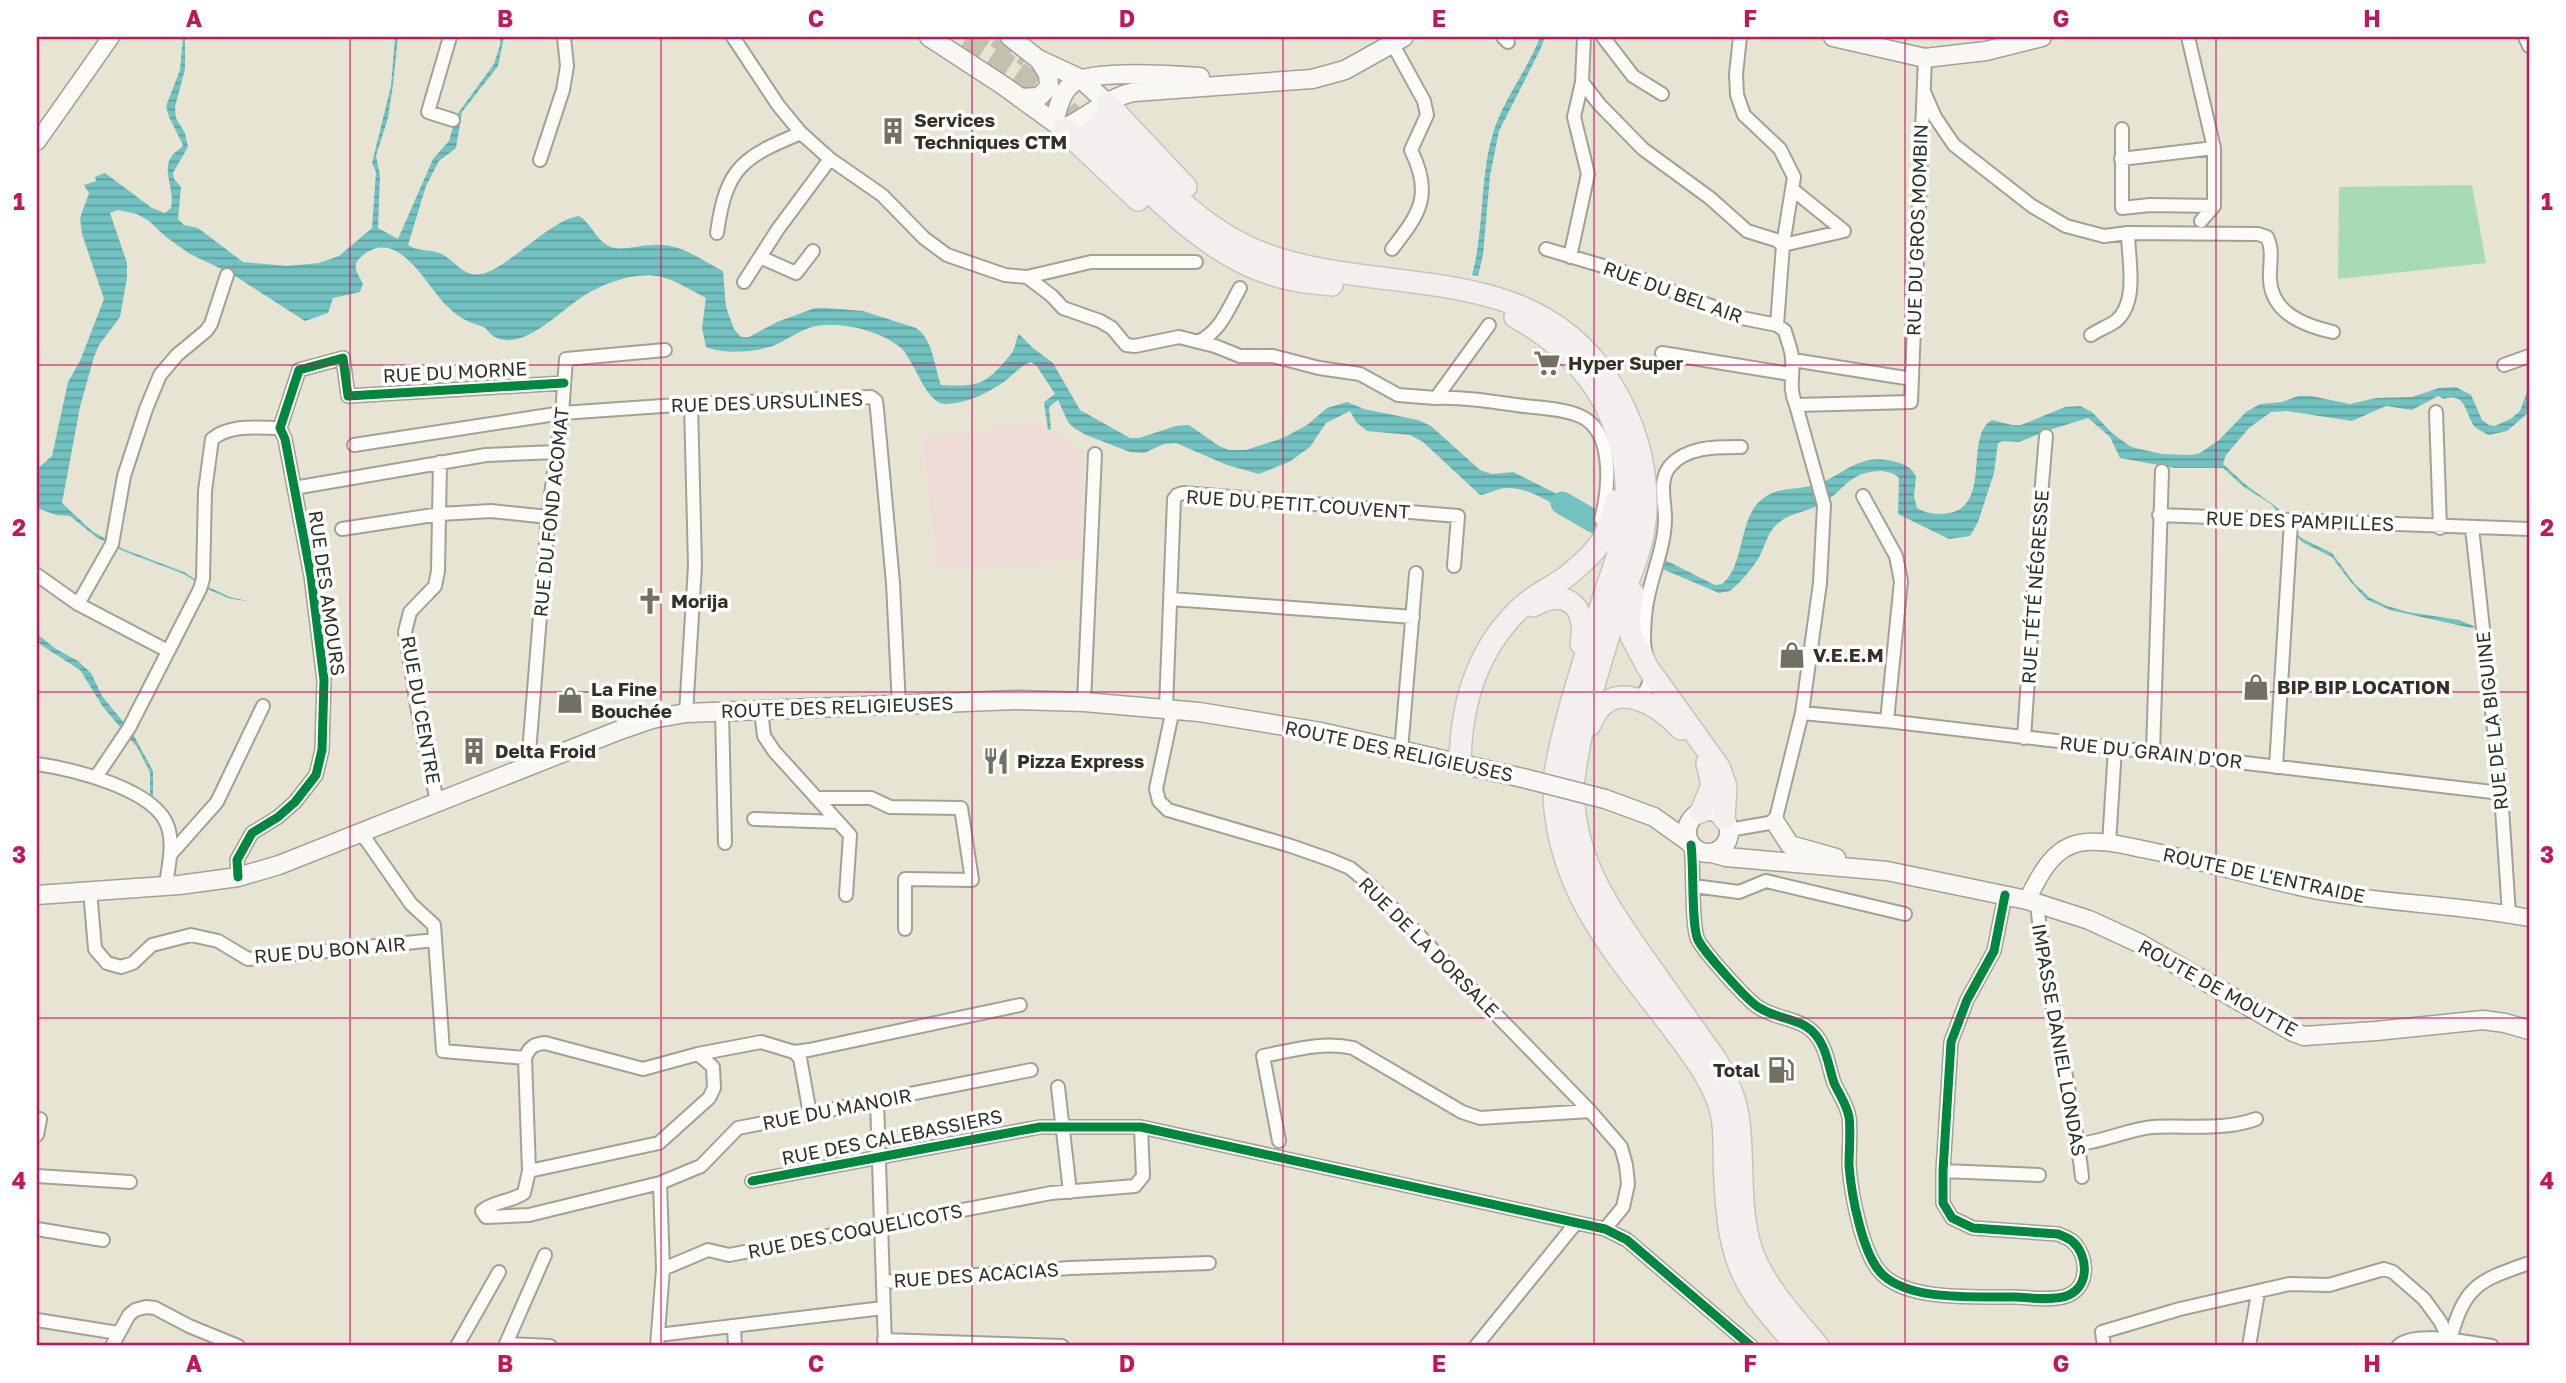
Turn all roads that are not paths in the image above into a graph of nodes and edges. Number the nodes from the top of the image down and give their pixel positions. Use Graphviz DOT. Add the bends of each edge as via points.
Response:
graph roads {
  1 [pos="111,37"];
  2 [pos="450,37"];
  3 [pos="564,37"];
  4 [pos="733,37"];
  5 [pos="929,37"];
  6 [pos="1010,37"];
  7 [pos="1584,37"];
  8 [pos="1603,37"];
  9 [pos="1740,37"];
  10 [pos="1833,37"];
  11 [pos="2042,37"];
  12 [pos="2189,37"];
  13 [pos="2525,37"];
  14 [pos="1398,40"];
  15 [pos="2529,46"];
  16 [pos="1925,58"];
  17 [pos="1038,59"];
  18 [pos="1120,75"];
  19 [pos="1081,79"];
  20 [pos="1267,82"];
  21 [pos="1582,82"];
  22 [pos="1922,89"];
  23 [pos="1662,94"];
  24 [pos="1020,98"];
  25 [pos="1098,119"];
  26 [pos="453,120"];
  27 [pos="1058,126"];
  28 [pos="2122,129"];
  29 [pos="801,133"];
  30 [pos="37,142"];
  31 [pos="2214,148"];
  32 [pos="830,159"];
  33 [pos="2121,159"];
  34 [pos="540,160"];
  35 [pos="1792,189"];
  36 [pos="2214,206"];
  37 [pos="2202,220"];
  38 [pos="717,233"];
  39 [pos="2128,233"];
  40 [pos="1783,245"];
  41 [pos="1392,249"];
  42 [pos="1546,249"];
  43 [pos="813,251"];
  44 [pos="760,257"];
  45 [pos="1570,257"];
  46 [pos="1196,262"];
  47 [pos="1250,267"];
  48 [pos="227,275"];
  49 [pos="1027,277"];
  50 [pos="744,282"];
  51 [pos="1240,288"];
  52 [pos="1489,325"];
  53 [pos="1777,325"];
  54 [pos="2333,332"];
  55 [pos="2091,335"];
  56 [pos="1198,342"];
  57 [pos="665,350"];
  58 [pos="1662,353"];
  59 [pos="2529,356"];
  60 [pos="1793,360"];
  61 [pos="2504,365"];
  62 [pos="1790,374"];
  63 [pos="1912,379"];
  64 [pos="564,383"];
  65 [pos="1436,398"];
  66 [pos="691,404"];
  67 [pos="1796,405"];
  68 [pos="2436,412"];
  69 [pos="562,413"];
  70 [pos="280,428"];
  71 [pos="2046,436"];
  72 [pos="354,445"];
  73 [pos="1741,447"];
  74 [pos="556,452"];
  75 [pos="1096,454"];
  76 [pos="440,462"];
  77 [pos="1625,465"];
  78 [pos="2162,471"];
  79 [pos="294,488"];
  80 [pos="1863,496"];
  81 [pos="440,514"];
  82 [pos="2159,515"];
  83 [pos="548,517"];
  84 [pos="2291,521"];
  85 [pos="2440,528"];
  86 [pos="2472,528"];
  87 [pos="342,529"];
  88 [pos="2529,530"];
  89 [pos="1643,539"];
  90 [pos="1587,559"];
  91 [pos="1454,566"];
  92 [pos="1416,573"];
  93 [pos="38,579"];
  94 [pos="1171,599"];
  95 [pos="1562,599"];
  96 [pos="78,604"];
  97 [pos="1413,617"];
  98 [pos="1507,621"];
  99 [pos="168,651"];
  100 [pos="1648,668"];
  101 [pos="1636,698"];
  102 [pos="1084,702"];
  103 [pos="264,706"];
  104 [pos="899,706"];
  105 [pos="1169,709"];
  106 [pos="761,710"];
  107 [pos="722,711"];
  108 [pos="686,713"];
  109 [pos="1802,713"];
  110 [pos="1568,716"];
  111 [pos="1887,721"];
  112 [pos="2024,738"];
  113 [pos="2115,748"];
  114 [pos="1401,751"];
  115 [pos="2153,752"];
  116 [pos="39,761"];
  117 [pos="1460,763"];
  118 [pos="528,765"];
  119 [pos="2276,766"];
  120 [pos="1569,770"];
  121 [pos="96,777"];
  122 [pos="2501,793"];
  123 [pos="816,798"];
  124 [pos="437,802"];
  125 [pos="1698,813"];
  126 [pos="1654,817"];
  127 [pos="754,819"];
  128 [pos="838,822"];
  129 [pos="1766,823"];
  130 [pos="1727,826"];
  131 [pos="359,833"];
  132 [pos="724,843"];
  133 [pos="2109,844"];
  134 [pos="1699,848"];
  135 [pos="169,855"];
  136 [pos="1756,859"];
  137 [pos="1887,871"];
  138 [pos="238,877"];
  139 [pos="166,886"];
  140 [pos="1694,886"];
  141 [pos="90,890"];
  142 [pos="37,895"];
  143 [pos="846,895"];
  144 [pos="2005,895"];
  145 [pos="2032,901"];
  146 [pos="1905,914"];
  147 [pos="2510,914"];
  148 [pos="2529,918"];
  149 [pos="905,929"];
  150 [pos="435,940"];
  151 [pos="1020,1005"];
  152 [pos="2529,1030"];
  153 [pos="794,1052"];
  154 [pos="698,1054"];
  155 [pos="525,1058"];
  156 [pos="1031,1070"];
  157 [pos="1058,1087"];
  158 [pos="877,1101"];
  159 [pos="1590,1111"];
  160 [pos="810,1114"];
  161 [pos="40,1119"];
  162 [pos="2256,1119"];
  163 [pos="1063,1127"];
  164 [pos="1141,1127"];
  165 [pos="37,1135"];
  166 [pos="1279,1141"];
  167 [pos="2078,1144"];
  168 [pos="879,1158"];
  169 [pos="528,1171"];
  170 [pos="1943,1171"];
  171 [pos="2039,1175"];
  172 [pos="37,1176"];
  173 [pos="2082,1177"];
  174 [pos="751,1181"];
  175 [pos="130,1182"];
  176 [pos="660,1183"];
  177 [pos="1070,1192"];
  178 [pos="1576,1223"];
  179 [pos="881,1227"];
  180 [pos="37,1229"];
  181 [pos="1605,1229"];
  182 [pos="103,1240"];
  183 [pos="545,1255"];
  184 [pos="1209,1263"];
  185 [pos="2529,1263"];
  186 [pos="663,1269"];
  187 [pos="499,1272"];
  188 [pos="883,1282"];
  189 [pos="2258,1293"];
  190 [pos="883,1308"];
  191 [pos="37,1320"];
  192 [pos="734,1326"];
  193 [pos="118,1334"];
  194 [pos="2450,1340"];
  195 [pos="658,1341"];
  196 [pos="885,1343"];
  197 [pos="505,1345"];
  198 [pos="112,1346"];
  199 [pos="238,1346"];
  200 [pos="457,1346"];
  201 [pos="550,1346"];
  202 [pos="735,1346"];
  203 [pos="1062,1346"];
  204 [pos="1476,1346"];
  205 [pos="1751,1346"];
  206 [pos="1796,1346"];
  207 [pos="1818,1346"];
  208 [pos="2104,1346"];
  209 [pos="2249,1346"];
  210 [pos="2398,1346"];
  211 [pos="2492,1346"];
  1 -- 30 [label="street"];
  2 -- 26 [label="street" via="428,112"];
  3 -- 34 [label="street" via="567,66 563,90"];
  4 -- 29 [label="street"];
  5 -- 24 [label="main road"];
  6 -- 17 [label="main road"];
  6 -- 18 [label="main road" via="1064,64"];
  7 -- 21 [label="street"];
  8 -- 23 [label="street" via="1633,76"];
  9 -- 35 [label="street" via="1737,95 1744,115 1780,149 1794,177"];
  10 -- 16 [label="main road"];
  11 -- 16 [label="main road" via="1986,51"];
  12 -- 31 [label="street"];
  13 -- 15 [label="street"];
  14 -- 20 [label="main road" via="1330,76"];
  14 -- 41 [label="street" via="1427,115 1411,150 1423,182 1423,196 1411,225"];
  16 -- 22 [label="street, RUE DU GROS MOMBIN"];
  17 -- 19 [label="main road"];
  17 -- 24 [label="main road" via="1048,74 1049,86 1039,97"];
  18 -- 19 [label="main road"];
  18 -- 20 [label="main road"];
  19 -- 25 [label="main road"];
  19 -- 27 [label="main road" via="1063,95"];
  20 -- 25 [label="main road" via="1118,96"];
  21 -- 40 [label="street" via="1643,149 1747,231"];
  21 -- 45 [label="street" via="1574,117 1588,174"];
  22 -- 39 [label="street" via="1954,145 2032,206 2066,226 2105,236"];
  22 -- 63 [label="street, RUE DU GROS MOMBIN"];
  24 -- 27 [label="main road"];
  25 -- 27 [label="main road"];
  25 -- 47 [label="highway" via="1132,176 1193,231"];
  25 -- 89 [label="highway" via="1235,229 1310,268 1494,296 1527,308 1570,336 1604,372 1629,416 1643,467"];
  27 -- 47 [label="highway" via="1155,216 1218,256"];
  28 -- 33 [label="street"];
  29 -- 32 [label="street"];
  29 -- 38 [label="street" via="761,150 738,170 721,201"];
  31 -- 33 [label="street"];
  31 -- 36 [label="street"];
  32 -- 44 [label="street"];
  32 -- 49 [label="street" via="882,195 947,255 1005,275"];
  33 -- 36 [label="street" via="2122,208"];
  35 -- 40 [label="street"];
  35 -- 40 [label="street" via="1844,231"];
  36 -- 37 [label="street"];
  39 -- 54 [label="street" via="2267,237 2270,281 2277,303 2307,326"];
  39 -- 55 [label="street" via="2131,287 2125,307 2117,320"];
  40 -- 53 [label="street"];
  42 -- 45 [label="street, RUE DU BEL AIR"];
  43 -- 44 [label="street" via="796,273"];
  44 -- 50 [label="street"];
  45 -- 53 [label="street, RUE DU BEL AIR" via="1623,272 1742,318"];
  46 -- 49 [label="street" via="1091,262"];
  47 -- 77 [label="highway" via="1301,281 1477,305 1516,317 1567,353 1593,382 1613,420"];
  48 -- 96 [label="street" via="211,324 160,375 124,476 112,544"];
  49 -- 56 [label="street" via="1063,308 1112,328 1126,345 1179,337"];
  51 -- 56 [label="street" via="1219,327"];
  52 -- 65 [label="street"];
  53 -- 60 [label="street" via="1785,331"];
  56 -- 65 [label="street" via="1240,355 1273,356 1360,374 1398,396"];
  57 -- 64 [label="street, RUE DU FOND ACOMAT" via="566,359"];
  58 -- 62 [label="street"];
  59 -- 61 [label="street"];
  60 -- 62 [label="street"];
  60 -- 63 [label="street"];
  62 -- 67 [label="street"];
  63 -- 67 [label="street, RUE DU GROS MOMBIN" via="1911,402"];
  64 -- 69 [label="street, RUE DU FOND ACOMAT"];
  64 -- 70 [label="street, RUE DU MORNE" via="348,396 343,358 299,370"];
  65 -- 90 [label="street" via="1556,410 1581,417 1592,426 1602,442 1607,486"];
  66 -- 69 [label="street, RUE DES URSULINES"];
  66 -- 104 [label="street, RUE DES URSULINES" via="860,397 876,401"];
  66 -- 108 [label="street" via="695,566"];
  67 -- 109 [label="street" via="1825,520"];
  68 -- 85 [label="street"];
  69 -- 72 [label="street, RUE DES URSULINES"];
  69 -- 74 [label="street, RUE DU FOND ACOMAT"];
  70 -- 79 [label="street, RUE DES AMOURS"];
  70 -- 99 [label="street" via="237,427 212,439 205,491 203,579"];
  71 -- 112 [label="street, RUE TÉTÉ NÉGRESSE"];
  73 -- 100 [label="street" via="1708,447 1682,457 1667,471 1663,539 1647,599 1644,642"];
  74 -- 76 [label="street"];
  74 -- 83 [label="street, RUE DU FOND ACOMAT"];
  75 -- 102 [label="street"];
  76 -- 79 [label="street"];
  76 -- 81 [label="street, RUE DU CENTRE"];
  77 -- 90 [label="highway" via="1607,535"];
  77 -- 110 [label="highway" via="1625,524"];
  78 -- 82 [label="street"];
  79 -- 138 [label="street, RUE DES AMOURS" via="324,680 322,750 316,775 295,802 251,833 237,860"];
  80 -- 111 [label="street" via="1896,556 1901,581"];
  81 -- 83 [label="street" via="491,511"];
  81 -- 87 [label="street"];
  81 -- 124 [label="street, RUE DU CENTRE" via="435,586 410,612 405,632"];
  82 -- 84 [label="street, RUE DES PAMPILLES"];
  82 -- 115 [label="street"];
  83 -- 118 [label="street, RUE DU FOND ACOMAT"];
  84 -- 85 [label="street, RUE DES PAMPILLES"];
  84 -- 119 [label="street"];
  85 -- 86 [label="street, RUE DES PAMPILLES"];
  86 -- 88 [label="street, RUE DES PAMPILLES"];
  86 -- 122 [label="street, RUE DE LA BIGUINE"];
  89 -- 100 [label="highway" via="1629,620 1631,636"];
  89 -- 120 [label="highway"];
  90 -- 95 [label="highway"];
  90 -- 98 [label="highway"];
  91 -- 94 [label="street, RUE DU PETIT COUVENT" via="1458,516 1183,493 1174,499"];
  92 -- 97 [label="street"];
  93 -- 96 [label="street"];
  94 -- 97 [label="street"];
  94 -- 105 [label="street, RUE DU PETIT COUVENT"];
  95 -- 98 [label="highway" via="1549,599"];
  95 -- 110 [label="highway" via="1573,603 1583,622"];
  96 -- 99 [label="street"];
  97 -- 114 [label="street"];
  98 -- 117 [label="highway" via="1486,649 1476,673"];
  99 -- 121 [label="street" via="129,728"];
  100 -- 101 [label="street" via="1647,689"];
  100 -- 130 [label="highway" via="1719,767 1726,787"];
  101 -- 120 [label="highway" via="1616,698 1598,709"];
  101 -- 125 [label="highway" via="1662,711 1707,764 1712,785"];
  102 -- 104 [label="main road, ROUTE DES RELIGIEUSES"];
  102 -- 105 [label="main road, ROUTE DES RELIGIEUSES"];
  103 -- 135 [label="street" via="217,802"];
  104 -- 106 [label="main road, ROUTE DES RELIGIEUSES"];
  105 -- 114 [label="main road, ROUTE DES RELIGIEUSES" via="1321,732"];
  105 -- 159 [label="street, RUE DE LA DORSALE" via="1156,789 1168,810 1350,868"];
  106 -- 107 [label="main road, ROUTE DES RELIGIEUSES"];
  106 -- 123 [label="street" via="764,736"];
  107 -- 108 [label="main road, ROUTE DES RELIGIEUSES"];
  107 -- 132 [label="street"];
  108 -- 118 [label="main road, ROUTE DES RELIGIEUSES" via="652,719"];
  109 -- 111 [label="street, RUE DU GRAIN D'OR"];
  109 -- 129 [label="street"];
  110 -- 120 [label="highway"];
  111 -- 112 [label="street, RUE DU GRAIN D'OR"];
  112 -- 113 [label="street, RUE DU GRAIN D'OR"];
  113 -- 115 [label="street, RUE DU GRAIN D'OR"];
  113 -- 133 [label="street"];
  114 -- 117 [label="main road, ROUTE DES RELIGIEUSES"];
  115 -- 119 [label="street, RUE DU GRAIN D'OR"];
  116 -- 121 [label="street"];
  117 -- 126 [label="main road, ROUTE DES RELIGIEUSES, bridge" via="1605,799"];
  118 -- 124 [label="main road, ROUTE DES RELIGIEUSES"];
  119 -- 122 [label="street, RUE DU GRAIN D'OR"];
  121 -- 135 [label="street" via="148,801 167,824"];
  122 -- 147 [label="street, RUE DE LA BIGUINE"];
  123 -- 128 [label="street"];
  123 -- 149 [label="street" via="871,798 890,807 961,807 972,880 905,879"];
  124 -- 131 [label="main road, ROUTE DES RELIGIEUSES"];
  125 -- 126 [label="main road, ROUTE DES RELIGIEUSES"];
  125 -- 130 [label="main road" via="1714,811"];
  125 -- 134 [label="main road" via="1687,825"];
  126 -- 134 [label="main road, ROUTE DES RELIGIEUSES"];
  127 -- 128 [label="street"];
  128 -- 143 [label="street" via="850,835"];
  129 -- 130 [label="street"];
  129 -- 137 [label="main road" via="1790,845"];
  130 -- 134 [label="main road" via="1722,848"];
  130 -- 136 [label="main road" via="1734,842"];
  131 -- 138 [label="main road, ROUTE DES RELIGIEUSES"];
  131 -- 150 [label="street" via="411,904 434,925"];
  133 -- 145 [label="street, ROUTE DE L'ENTRAIDE" via="2084,842 2062,850 2040,874"];
  133 -- 147 [label="street, ROUTE DE L'ENTRAIDE" via="2161,852 2313,890"];
  134 -- 136 [label="main road, ROUTE DES RELIGIEUSES" via="1726,858"];
  134 -- 140 [label="street"];
  135 -- 139 [label="street"];
  136 -- 137 [label="main road, ROUTE DES RELIGIEUSES"];
  137 -- 144 [label="main road, ROUTE DES RELIGIEUSES"];
  138 -- 139 [label="main road, ROUTE DES RELIGIEUSES"];
  139 -- 141 [label="main road, ROUTE DES RELIGIEUSES"];
  140 -- 146 [label="street" via="1739,892 1766,881"];
  140 -- 170 [label="street" via="1697,939 1721,969 1758,1007 1803,1024 1824,1048 1849,1116 1854,1199 1873,1264 1880,1273 1911,1290 1938,1294 2041,1298 2067,1296 2077,1289 2085,1263 2071,1240 2058,1234 1973,1228 1952,1218 1944,1203"];
  141 -- 142 [label="main road, ROUTE DES RELIGIEUSES"];
  141 -- 150 [label="street, RUE DU BON AIR" via="95,949 107,963 121,967 134,963 152,945 191,935 218,941 248,959"];
  144 -- 145 [label="main road, ROUTE DES RELIGIEUSES"];
  144 -- 170 [label="street" via="1994,951 1951,1042"];
  145 -- 152 [label="main road, ROUTE DE MOUTTE" via="2139,943 2304,1036 2483,1020"];
  145 -- 167 [label="street, IMPASSE DANIEL LONDAS"];
  147 -- 148 [label="street, ROUTE DE L'ENTRAIDE"];
  150 -- 155 [label="street" via="443,1051"];
  151 -- 153 [label="street"];
  153 -- 154 [label="street" via="761,1042"];
  153 -- 160 [label="street" via="800,1058"];
  154 -- 155 [label="street" via="643,1069 545,1043 529,1048"];
  154 -- 169 [label="street" via="713,1067 714,1088 709,1098 659,1143"];
  155 -- 169 [label="street"];
  156 -- 158 [label="street, RUE DU MANOIR"];
  157 -- 163 [label="street"];
  158 -- 160 [label="street, RUE DU MANOIR"];
  158 -- 168 [label="street"];
  159 -- 166 [label="street" via="1480,1118 1353,1048 1313,1046 1264,1056"];
  159 -- 181 [label="street, RUE DE LA DORSALE" via="1621,1147 1626,1165 1623,1207"];
  160 -- 176 [label="street, RUE DU MANOIR" via="738,1128 701,1166"];
  161 -- 165 [label="street"];
  162 -- 167 [label="street" via="2239,1125 2150,1127"];
  163 -- 164 [label="street, RUE DES CALEBASSIERS"];
  163 -- 168 [label="street, RUE DES CALEBASSIERS" via="1040,1127"];
  163 -- 177 [label="street"];
  164 -- 177 [label="street, RUE DES COQUELICOTS" via="1143,1176 1135,1186"];
  164 -- 178 [label="street, RUE DES CALEBASSIERS"];
  167 -- 173 [label="street, IMPASSE DANIEL LONDAS"];
  168 -- 174 [label="street, RUE DES CALEBASSIERS"];
  168 -- 179 [label="street"];
  169 -- 176 [label="street, RUE DU MANOIR" via="524,1193 488,1206 482,1211 486,1217 529,1215"];
  170 -- 171 [label="street"];
  172 -- 175 [label="street"];
  176 -- 186 [label="street"];
  177 -- 179 [label="street, RUE DES COQUELICOTS"];
  178 -- 181 [label="street, RUE DES CALEBASSIERS"];
  178 -- 204 [label="street"];
  179 -- 186 [label="street, RUE DES COQUELICOTS" via="729,1255 708,1250"];
  179 -- 188 [label="street"];
  180 -- 182 [label="street"];
  181 -- 205 [label="street, RUE DES CALEBASSIERS" via="1627,1240"];
  183 -- 197 [label="street"];
  184 -- 188 [label="street, RUE DES ACACIAS"];
  185 -- 194 [label="street" via="2489,1277 2473,1291 2462,1303"];
  186 -- 195 [label="street"];
  187 -- 200 [label="street"];
  188 -- 190 [label="street"];
  189 -- 194 [label="street" via="2289,1284 2329,1285 2384,1269 2424,1300"];
  189 -- 208 [label="street" via="2180,1308 2102,1332"];
  189 -- 209 [label="street"];
  190 -- 192 [label="street"];
  190 -- 196 [label="street"];
  191 -- 193 [label="street"];
  192 -- 195 [label="street"];
  192 -- 202 [label="street"];
  193 -- 198 [label="street"];
  193 -- 199 [label="street" via="129,1315 145,1307"];
  194 -- 210 [label="street" via="2405,1340"];
  194 -- 211 [label="street"];
  196 -- 203 [label="street"];
  197 -- 201 [label="street"];
  206 -- 207 [label="highway" via="1756,1297 1733,1248 1718,1102 1704,1073 1583,903 1563,859 1555,818 1564,801 1608,908 1717,1060 1731,1088 1738,1112 1746,1227 1754,1255 1769,1283"];
}
